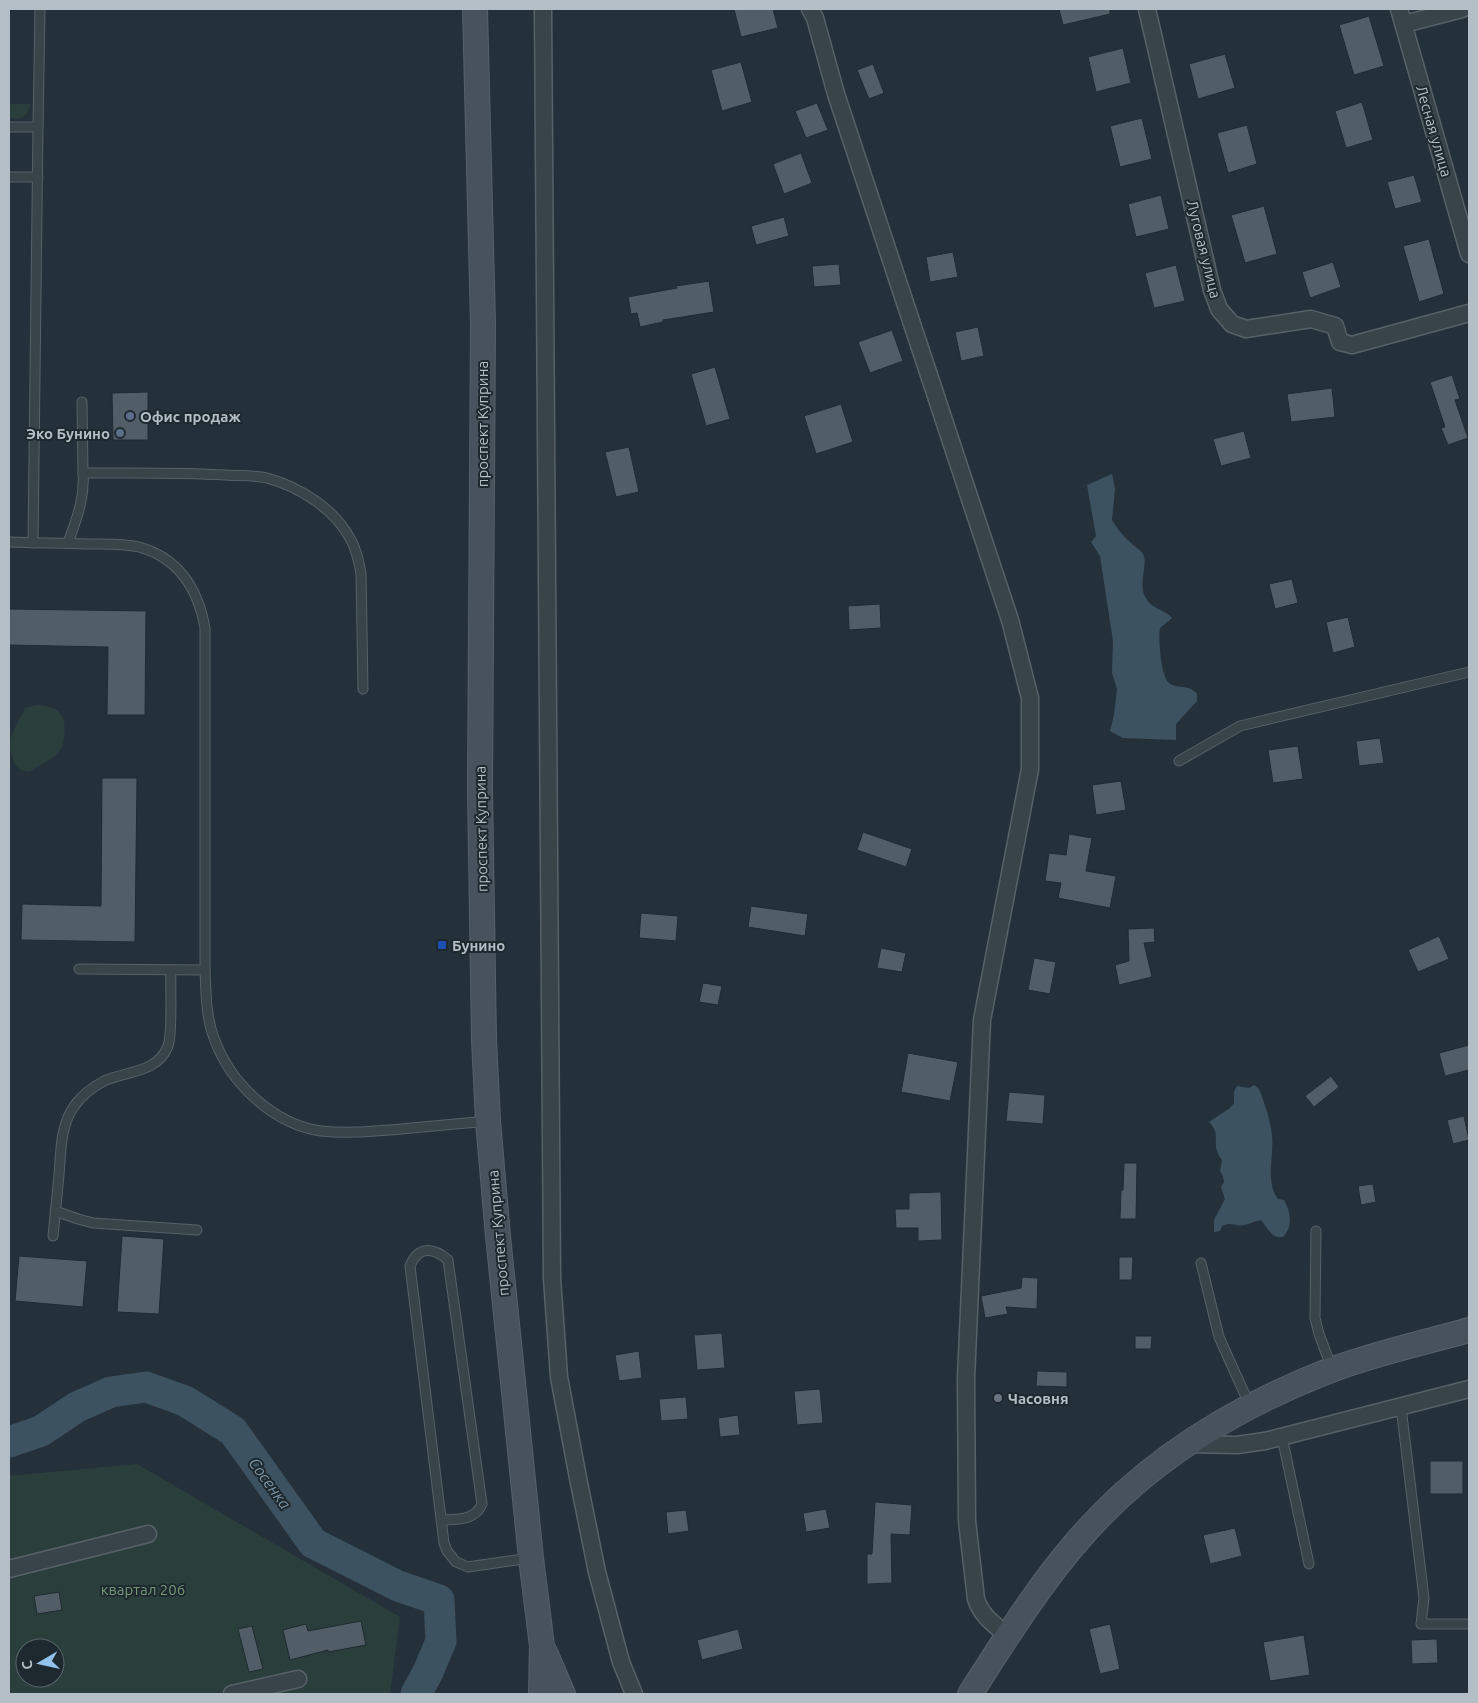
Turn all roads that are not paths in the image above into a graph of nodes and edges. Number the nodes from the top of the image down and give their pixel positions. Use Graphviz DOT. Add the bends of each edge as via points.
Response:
graph roads {
  1 [pos="40,9"];
  2 [pos="475,9"];
  3 [pos="543,9"];
  4 [pos="810,9"];
  5 [pos="1147,9"];
  6 [pos="1462,9"];
  7 [pos="1402,16"];
  8 [pos="9,127"];
  9 [pos="38,127"];
  10 [pos="9,177"];
  11 [pos="38,177"];
  12 [pos="1469,254"];
  13 [pos="1469,313"];
  14 [pos="82,402"];
  15 [pos="83,474"];
  16 [pos="9,542"];
  17 [pos="33,543"];
  18 [pos="68,543"];
  19 [pos="1469,672"];
  20 [pos="363,689"];
  21 [pos="1179,760"];
  22 [pos="79,968"];
  23 [pos="170,970"];
  24 [pos="205,970"];
  25 [pos="488,1121"];
  26 [pos="55,1211"];
  27 [pos="197,1230"];
  28 [pos="1316,1231"];
  29 [pos="53,1236"];
  30 [pos="1201,1263"];
  31 [pos="1469,1330"];
  32 [pos="1332,1370"];
  33 [pos="1469,1389"];
  34 [pos="1250,1406"];
  35 [pos="1401,1407"];
  36 [pos="1282,1437"];
  37 [pos="1186,1444"];
  38 [pos="441,1520"];
  39 [pos="148,1534"];
  40 [pos="531,1558"];
  41 [pos="1309,1564"];
  42 [pos="9,1569"];
  43 [pos="1469,1624"];
  44 [pos="1008,1636"];
  45 [pos="542,1646"];
  46 [pos="298,1679"];
  47 [pos="232,1694"];
  48 [pos="541,1694"];
  49 [pos="562,1694"];
  50 [pos="634,1694"];
  51 [pos="970,1694"];
  1 -- 9 [label="lane"];
  2 -- 25 [label="main road, проспект Куприна" via="483,324 480,789"];
  3 -- 50 [label="street" via="552,1278 559,1377 578,1478 621,1662"];
  4 -- 44 [label="street" via="1010,620 1030,698 1030,769 982,1020 966,1378 968,1521 976,1599 986,1617"];
  5 -- 13 [label="street, Луговая улица" via="1212,290 1219,309 1232,324 1246,329 1311,319 1335,326 1340,342 1352,345"];
  6 -- 7 [label="street"];
  7 -- 12 [label="street, Лесная улица"];
  8 -- 9 [label="lane"];
  9 -- 11 [label="lane"];
  10 -- 11 [label="lane"];
  11 -- 17 [label="lane"];
  14 -- 15 [label="lane"];
  15 -- 18 [label="lane" via="82,504"];
  15 -- 20 [label="lane" via="189,472 265,478 301,492 333,515 358,555"];
  16 -- 17 [label="lane"];
  17 -- 18 [label="lane"];
  18 -- 24 [label="lane" via="138,547 154,553 184,576 202,608 205,628"];
  19 -- 21 [label="lane" via="1240,726"];
  22 -- 23 [label="lane"];
  23 -- 24 [label="lane"];
  23 -- 26 [label="lane" via="168,1046 156,1063 104,1081 75,1105 64,1129"];
  24 -- 25 [label="lane" via="209,1022 224,1061 246,1091 279,1116 320,1130 354,1133"];
  25 -- 40 [label="main road, проспект Куприна"];
  26 -- 27 [label="lane" via="93,1223"];
  26 -- 29 [label="lane"];
  28 -- 32 [label="lane" via="1315,1318"];
  30 -- 34 [label="lane" via="1219,1337"];
  31 -- 32 [label="main road"];
  32 -- 34 [label="main road"];
  33 -- 35 [label="street"];
  34 -- 37 [label="main road"];
  35 -- 36 [label="street"];
  35 -- 43 [label="lane" via="1424,1598 1421,1624"];
  36 -- 37 [label="street" via="1237,1445"];
  36 -- 41 [label="lane"];
  37 -- 44 [label="main road" via="1143,1476 1100,1516 1049,1576"];
  38 -- 38 [label="lane" via="410,1266 418,1254 433,1250 448,1260 482,1504 474,1515"];
  38 -- 40 [label="lane" via="444,1543 456,1562 468,1567"];
  39 -- 42 [label="street"];
  40 -- 45 [label="main road, проспект Куприна"];
  44 -- 51 [label="main road"];
  45 -- 48 [label="main road, проспект Куприна"];
  45 -- 49 [label="main road, проспект Куприна"];
  46 -- 47 [label="street"];
}
